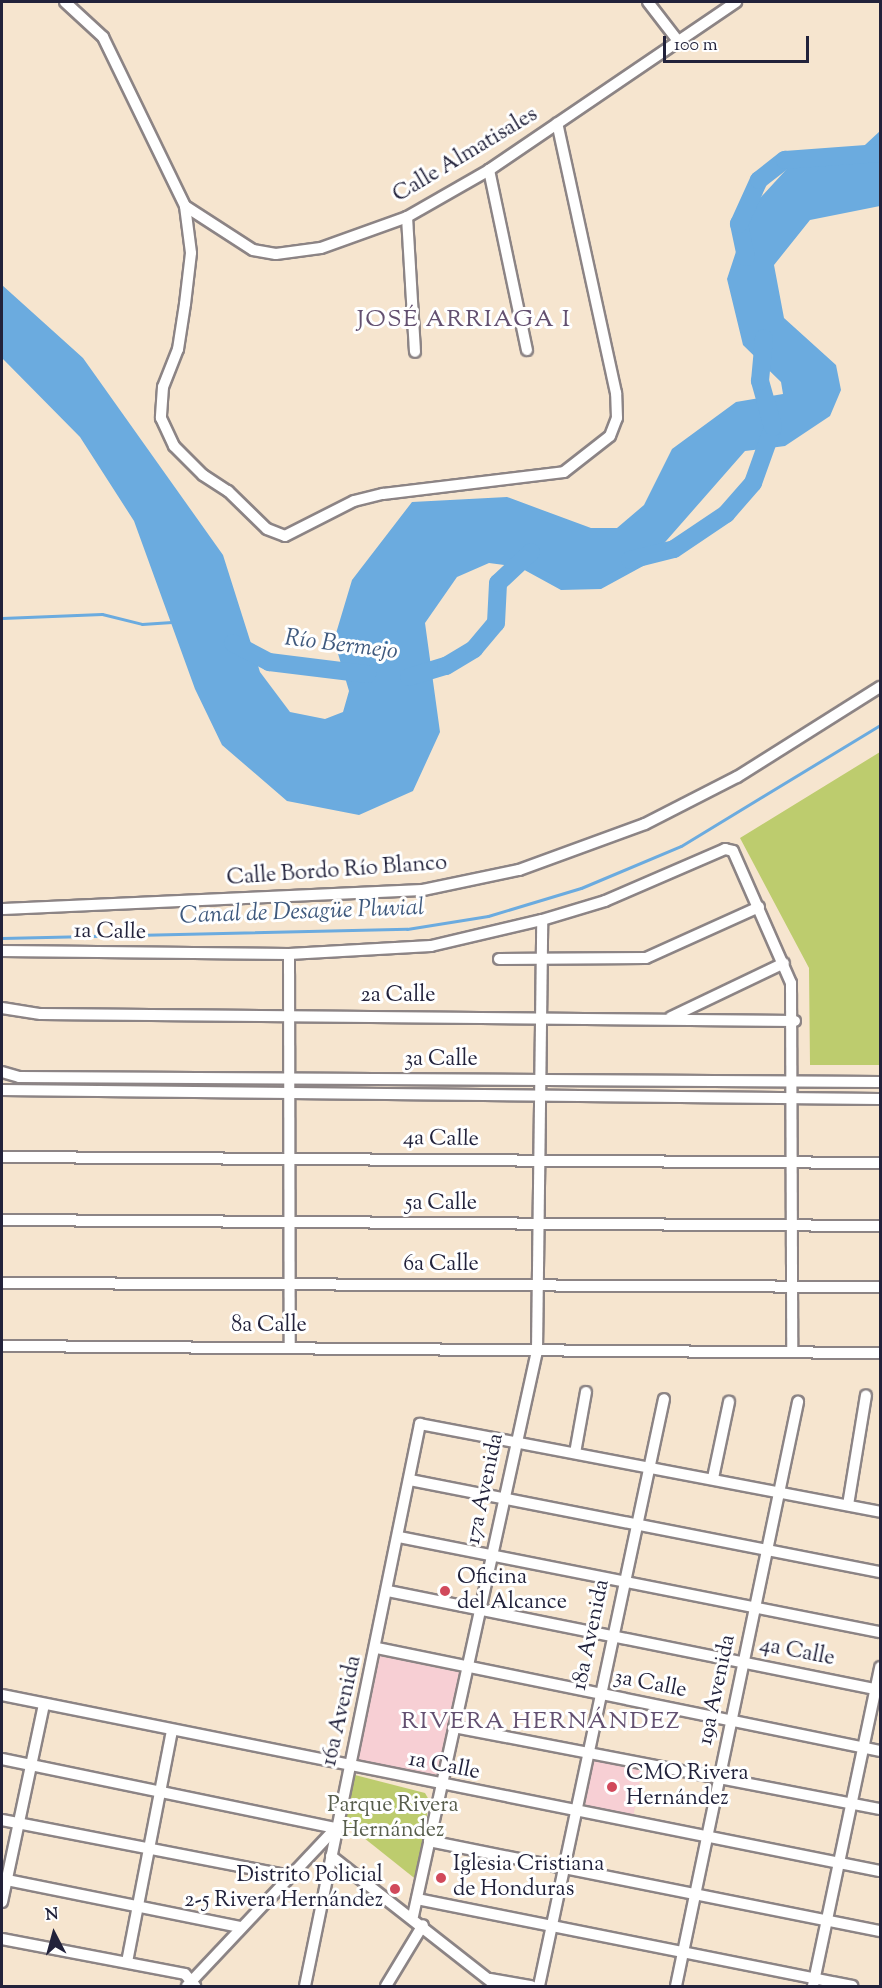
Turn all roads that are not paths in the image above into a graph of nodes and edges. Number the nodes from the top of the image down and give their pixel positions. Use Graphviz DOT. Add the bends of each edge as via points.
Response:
graph roads {
  1 [pos="65,2"];
  2 [pos="736,2"];
  3 [pos="654,3"];
  4 [pos="678,41"];
  5 [pos="557,123"];
  6 [pos="489,170"];
  7 [pos="185,206"];
  8 [pos="407,217"];
  9 [pos="527,350"];
  10 [pos="415,352"];
  11 [pos="880,687"];
  12 [pos="759,907"];
  13 [pos="2,909"];
  14 [pos="543,920"];
  15 [pos="2,951"];
  16 [pos="290,954"];
  17 [pos="499,959"];
  18 [pos="541,960"];
  19 [pos="784,963"];
  20 [pos="2,1008"];
  21 [pos="289,1016"];
  22 [pos="542,1018"];
  23 [pos="668,1019"];
  24 [pos="795,1022"];
  25 [pos="2,1072"];
  26 [pos="289,1079"];
  27 [pos="542,1081"];
  28 [pos="794,1081"];
  29 [pos="880,1082"];
  30 [pos="2,1090"];
  31 [pos="290,1096"];
  32 [pos="542,1098"];
  33 [pos="793,1098"];
  34 [pos="880,1099"];
  35 [pos="2,1156"];
  36 [pos="290,1158"];
  37 [pos="542,1161"];
  38 [pos="792,1163"];
  39 [pos="880,1163"];
  40 [pos="2,1220"];
  41 [pos="290,1224"];
  42 [pos="541,1226"];
  43 [pos="791,1226"];
  44 [pos="880,1226"];
  45 [pos="2,1283"];
  46 [pos="289,1285"];
  47 [pos="540,1287"];
  48 [pos="792,1287"];
  49 [pos="880,1287"];
  50 [pos="2,1346"];
  51 [pos="290,1347"];
  52 [pos="537,1351"];
  53 [pos="792,1352"];
  54 [pos="880,1353"];
  55 [pos="586,1392"];
  56 [pos="866,1395"];
  57 [pos="664,1399"];
  58 [pos="729,1402"];
  59 [pos="798,1402"];
  60 [pos="517,1442"];
  61 [pos="575,1453"];
  62 [pos="649,1466"];
  63 [pos="713,1478"];
  64 [pos="410,1480"];
  65 [pos="779,1492"];
  66 [pos="504,1499"];
  67 [pos="848,1505"];
  68 [pos="880,1512"];
  69 [pos="636,1524"];
  70 [pos="399,1537"];
  71 [pos="768,1549"];
  72 [pos="492,1555"];
  73 [pos="880,1572"];
  74 [pos="624,1581"];
  75 [pos="388,1591"];
  76 [pos="755,1607"];
  77 [pos="480,1609"];
  78 [pos="880,1632"];
  79 [pos="612,1636"];
  80 [pos="377,1648"];
  81 [pos="744,1662"];
  82 [pos="468,1667"];
  83 [pos="880,1667"];
  84 [pos="878,1689"];
  85 [pos="2,1695"];
  86 [pos="599,1695"];
  87 [pos="44,1704"];
  88 [pos="732,1720"];
  89 [pos="454,1727"];
  90 [pos="172,1730"];
  91 [pos="864,1747"];
  92 [pos="880,1750"];
  93 [pos="587,1752"];
  94 [pos="2,1758"];
  95 [pos="30,1764"];
  96 [pos="351,1768"];
  97 [pos="720,1776"];
  98 [pos="441,1787"];
  99 [pos="160,1789"];
  100 [pos="852,1803"];
  101 [pos="880,1809"];
  102 [pos="573,1812"];
  103 [pos="2,1820"];
  104 [pos="16,1823"];
  105 [pos="336,1828"];
  106 [pos="708,1836"];
  107 [pos="429,1841"];
  108 [pos="148,1848"];
  109 [pos="332,1856"];
  110 [pos="839,1863"];
  111 [pos="562,1869"];
  112 [pos="880,1871"];
  113 [pos="289,1876"];
  114 [pos="4,1879"];
  115 [pos="696,1895"];
  116 [pos="417,1899"];
  117 [pos="2,1902"];
  118 [pos="137,1906"];
  119 [pos="413,1916"];
  120 [pos="827,1921"];
  121 [pos="423,1924"];
  122 [pos="551,1926"];
  123 [pos="241,1927"];
  124 [pos="880,1931"];
  125 [pos="2,1939"];
  126 [pos="683,1953"];
  127 [pos="127,1962"];
  128 [pos="486,1978"];
  129 [pos="814,1983"];
  130 [pos="192,1984"];
  131 [pos="305,1986"];
  132 [pos="386,1986"];
  133 [pos="497,1986"];
  134 [pos="531,1986"];
  135 [pos="539,1986"];
  136 [pos="676,1986"];
  137 [pos="852,1986"];
  1 -- 7 [label="street" via="103,37"];
  2 -- 4 [label="street, Calle Almatisales"];
  3 -- 4 [label="street"];
  4 -- 5 [label="street, Calle Almatisales"];
  5 -- 6 [label="street, Calle Almatisales"];
  5 -- 7 [label="street" via="616,393 617,418 610,436 564,472 382,494 354,501 285,536 267,529 235,496 202,475 174,446 161,418 163,387 178,350 191,253"];
  6 -- 8 [label="street, Calle Almatisales"];
  6 -- 9 [label="street"];
  7 -- 8 [label="street, Calle Almatisales" via="253,250 276,254 321,248"];
  8 -- 10 [label="street"];
  11 -- 13 [label="street, Calle Bordo Río Blanco" via="737,777 645,824 519,870 423,890"];
  12 -- 14 [label="street, 1a Calle" via="739,857 725,849 605,901"];
  12 -- 18 [label="street" via="646,958"];
  12 -- 19 [label="street"];
  14 -- 16 [label="street, 1a Calle" via="431,946"];
  14 -- 18 [label="street, 17a Avenida"];
  15 -- 16 [label="street, 1a Calle"];
  16 -- 21 [label="street"];
  17 -- 18 [label="street"];
  18 -- 22 [label="street, 17a Avenida"];
  19 -- 23 [label="street"];
  19 -- 24 [label="street"];
  20 -- 21 [label="street, 2a Calle" via="41,1014"];
  21 -- 22 [label="street, 2a Calle"];
  21 -- 26 [label="street"];
  22 -- 23 [label="street, 2a Calle"];
  22 -- 27 [label="street, 17a Avenida"];
  23 -- 24 [label="street, 2a Calle"];
  24 -- 28 [label="street"];
  25 -- 26 [label="street, 3a Calle"];
  26 -- 27 [label="street, 3a Calle"];
  26 -- 31 [label="street"];
  27 -- 28 [label="street, 3a Calle"];
  27 -- 32 [label="street, 17a Avenida"];
  28 -- 29 [label="street, 3a Calle"];
  28 -- 33 [label="street"];
  30 -- 31 [label="street, 3a Calle"];
  31 -- 32 [label="street, 3a Calle"];
  31 -- 36 [label="street"];
  32 -- 33 [label="street, 3a Calle"];
  32 -- 37 [label="street, 17a Avenida"];
  33 -- 34 [label="street, 3a Calle"];
  33 -- 38 [label="street"];
  35 -- 36 [label="street, 4a Calle"];
  36 -- 37 [label="street, 4a Calle"];
  36 -- 41 [label="street"];
  37 -- 38 [label="street, 4a Calle"];
  37 -- 42 [label="street, 17a Avenida"];
  38 -- 39 [label="street, 4a Calle"];
  38 -- 43 [label="street"];
  40 -- 41 [label="street, 5a Calle"];
  41 -- 42 [label="street, 5a Calle"];
  41 -- 46 [label="street"];
  42 -- 43 [label="street, 5a Calle"];
  42 -- 47 [label="street, 17a Avenida"];
  43 -- 44 [label="street, 5a Calle"];
  43 -- 48 [label="street"];
  45 -- 46 [label="street, 6a Calle"];
  46 -- 47 [label="street, 6a Calle"];
  46 -- 51 [label="street"];
  47 -- 48 [label="street, 6a Calle"];
  47 -- 52 [label="street, 17a Avenida"];
  48 -- 49 [label="street, 6a Calle"];
  48 -- 53 [label="street"];
  50 -- 51 [label="street, 8a Calle"];
  51 -- 52 [label="street, 8a Calle"];
  52 -- 53 [label="street, 8a Calle"];
  52 -- 60 [label="street, 17a Avenida"];
  53 -- 54 [label="street, 8a Calle"];
  55 -- 61 [label="street"];
  56 -- 67 [label="street"];
  57 -- 62 [label="street, 18a Avenida"];
  58 -- 63 [label="street"];
  59 -- 65 [label="street, 19a Avenida"];
  60 -- 61 [label="street"];
  60 -- 64 [label="street, 16a Avenida" via="420,1424"];
  60 -- 66 [label="street, 17a Avenida"];
  61 -- 62 [label="street"];
  62 -- 63 [label="street"];
  62 -- 69 [label="street, 18a Avenida"];
  63 -- 65 [label="street"];
  64 -- 66 [label="street"];
  64 -- 70 [label="street, 16a Avenida"];
  65 -- 67 [label="street"];
  65 -- 71 [label="street, 19a Avenida"];
  66 -- 69 [label="street"];
  66 -- 72 [label="street, 17a Avenida"];
  67 -- 68 [label="street"];
  69 -- 71 [label="street"];
  69 -- 74 [label="street, 18a Avenida"];
  70 -- 72 [label="street"];
  70 -- 75 [label="street, 16a Avenida"];
  71 -- 73 [label="street"];
  71 -- 76 [label="street, 19a Avenida"];
  72 -- 74 [label="street"];
  72 -- 77 [label="street, 17a Avenida"];
  74 -- 76 [label="street"];
  74 -- 79 [label="street, 18a Avenida"];
  75 -- 77 [label="street, 4a Calle"];
  75 -- 80 [label="street, 16a Avenida"];
  76 -- 78 [label="street"];
  76 -- 81 [label="street, 19a Avenida"];
  77 -- 79 [label="street, 4a Calle"];
  77 -- 82 [label="street, 17a Avenida"];
  79 -- 81 [label="street, 4a Calle"];
  79 -- 86 [label="street, 18a Avenida"];
  80 -- 82 [label="street, 3a Calle"];
  80 -- 96 [label="street, 16a Avenida"];
  81 -- 84 [label="street, 4a Calle"];
  81 -- 88 [label="street, 19a Avenida"];
  82 -- 86 [label="street, 3a Calle"];
  82 -- 89 [label="street, 17a Avenida"];
  83 -- 84 [label="street"];
  84 -- 91 [label="street"];
  85 -- 87 [label="street, 1a Calle"];
  86 -- 88 [label="street, 3a Calle"];
  86 -- 93 [label="street, 18a Avenida"];
  87 -- 90 [label="street, 1a Calle"];
  87 -- 95 [label="street"];
  88 -- 91 [label="street, 3a Calle"];
  88 -- 97 [label="street, 19a Avenida"];
  89 -- 93 [label="street"];
  89 -- 98 [label="street, 17a Avenida"];
  90 -- 96 [label="street, 1a Calle"];
  90 -- 99 [label="street"];
  91 -- 92 [label="street, 3a Calle"];
  91 -- 100 [label="street"];
  93 -- 97 [label="street"];
  93 -- 102 [label="street, 18a Avenida"];
  94 -- 95 [label="street"];
  95 -- 99 [label="street"];
  95 -- 104 [label="street"];
  96 -- 98 [label="street, 1a Calle"];
  96 -- 105 [label="street, 16a Avenida"];
  97 -- 100 [label="street"];
  97 -- 106 [label="street, 19a Avenida"];
  98 -- 102 [label="street, 1a Calle"];
  98 -- 107 [label="street, 17a Avenida"];
  99 -- 105 [label="street"];
  99 -- 108 [label="street"];
  100 -- 101 [label="street"];
  100 -- 110 [label="street"];
  102 -- 106 [label="street, 1a Calle"];
  102 -- 111 [label="street, 18a Avenida"];
  103 -- 104 [label="street"];
  104 -- 108 [label="street"];
  104 -- 114 [label="street"];
  105 -- 109 [label="street"];
  105 -- 113 [label="street"];
  106 -- 110 [label="street, 1a Calle"];
  106 -- 115 [label="street, 19a Avenida"];
  107 -- 111 [label="street"];
  107 -- 116 [label="street, 17a Avenida"];
  108 -- 113 [label="street"];
  108 -- 118 [label="street"];
  109 -- 119 [label="street"];
  109 -- 131 [label="street"];
  110 -- 112 [label="street, 1a Calle"];
  110 -- 120 [label="street"];
  111 -- 115 [label="street"];
  111 -- 122 [label="street, 18a Avenida"];
  113 -- 123 [label="street"];
  114 -- 117 [label="street"];
  114 -- 118 [label="street"];
  115 -- 120 [label="street"];
  115 -- 126 [label="street, 19a Avenida"];
  116 -- 119 [label="street, 17a Avenida"];
  116 -- 122 [label="street"];
  118 -- 123 [label="street"];
  118 -- 127 [label="street"];
  119 -- 121 [label="street"];
  120 -- 124 [label="street"];
  120 -- 129 [label="street"];
  121 -- 128 [label="street"];
  121 -- 132 [label="street"];
  122 -- 126 [label="street"];
  122 -- 135 [label="street, 18a Avenida"];
  123 -- 130 [label="street"];
  125 -- 127 [label="street"];
  126 -- 129 [label="street"];
  126 -- 136 [label="street, 19a Avenida"];
  127 -- 130 [label="street"];
  128 -- 133 [label="street"];
  128 -- 134 [label="street"];
  129 -- 137 [label="street"];
}
